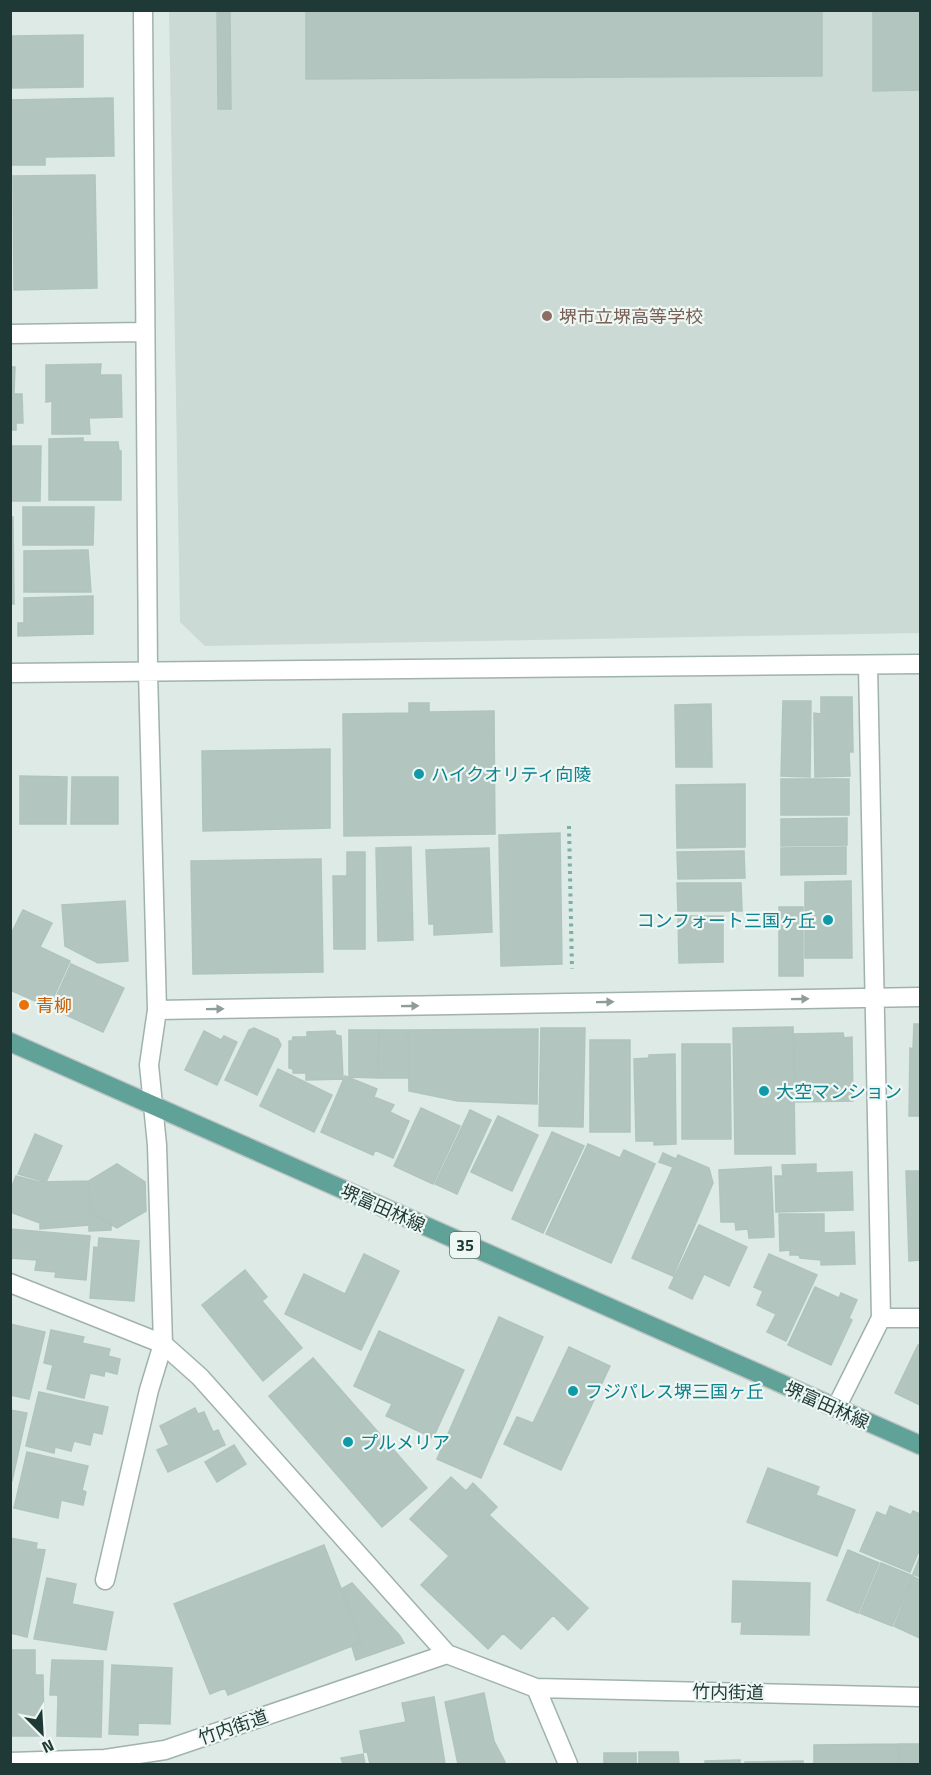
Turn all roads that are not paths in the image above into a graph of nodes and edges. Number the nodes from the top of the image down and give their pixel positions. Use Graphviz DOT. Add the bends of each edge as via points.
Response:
graph roads {
  1 [pos="143,10"];
  2 [pos="144,332"];
  3 [pos="10,334"];
  4 [pos="921,664"];
  5 [pos="868,665"];
  6 [pos="148,672"];
  7 [pos="10,673"];
  8 [pos="921,997"];
  9 [pos="873,998"];
  10 [pos="157,1010"];
  11 [pos="10,1042"];
  12 [pos="151,1106"];
  13 [pos="10,1284"];
  14 [pos="881,1318"];
  15 [pos="921,1318"];
  16 [pos="163,1344"];
  17 [pos="836,1408"];
  18 [pos="921,1445"];
  19 [pos="105,1580"];
  20 [pos="447,1654"];
  21 [pos="536,1688"];
  22 [pos="921,1697"];
  23 [pos="10,1762"];
  24 [pos="568,1764"];
  1 -- 2 [label="street"];
  2 -- 3 [label="street"];
  2 -- 6 [label="street"];
  4 -- 5 [label="street"];
  5 -- 6 [label="street"];
  5 -- 9 [label="street"];
  6 -- 7 [label="street"];
  6 -- 10 [label="street"];
  8 -- 9 [label="street"];
  10 -- 9 [label="street, one-way"];
  9 -- 14 [label="street"];
  10 -- 12 [label="street" via="149,1065"];
  11 -- 12 [label="main road, 堺富田林線 / 35"];
  12 -- 16 [label="street" via="157,1145"];
  12 -- 17 [label="main road, 堺富田林線 / 35"];
  13 -- 16 [label="street"];
  14 -- 15 [label="street"];
  14 -- 17 [label="street"];
  16 -- 19 [label="street"];
  16 -- 20 [label="street" via="200,1377"];
  17 -- 18 [label="main road, 堺富田林線 / 35"];
  20 -- 21 [label="street, 竹内街道"];
  20 -- 23 [label="street, 竹内街道" via="165,1750 105,1759"];
  21 -- 22 [label="street, 竹内街道"];
  21 -- 24 [label="street"];
}
